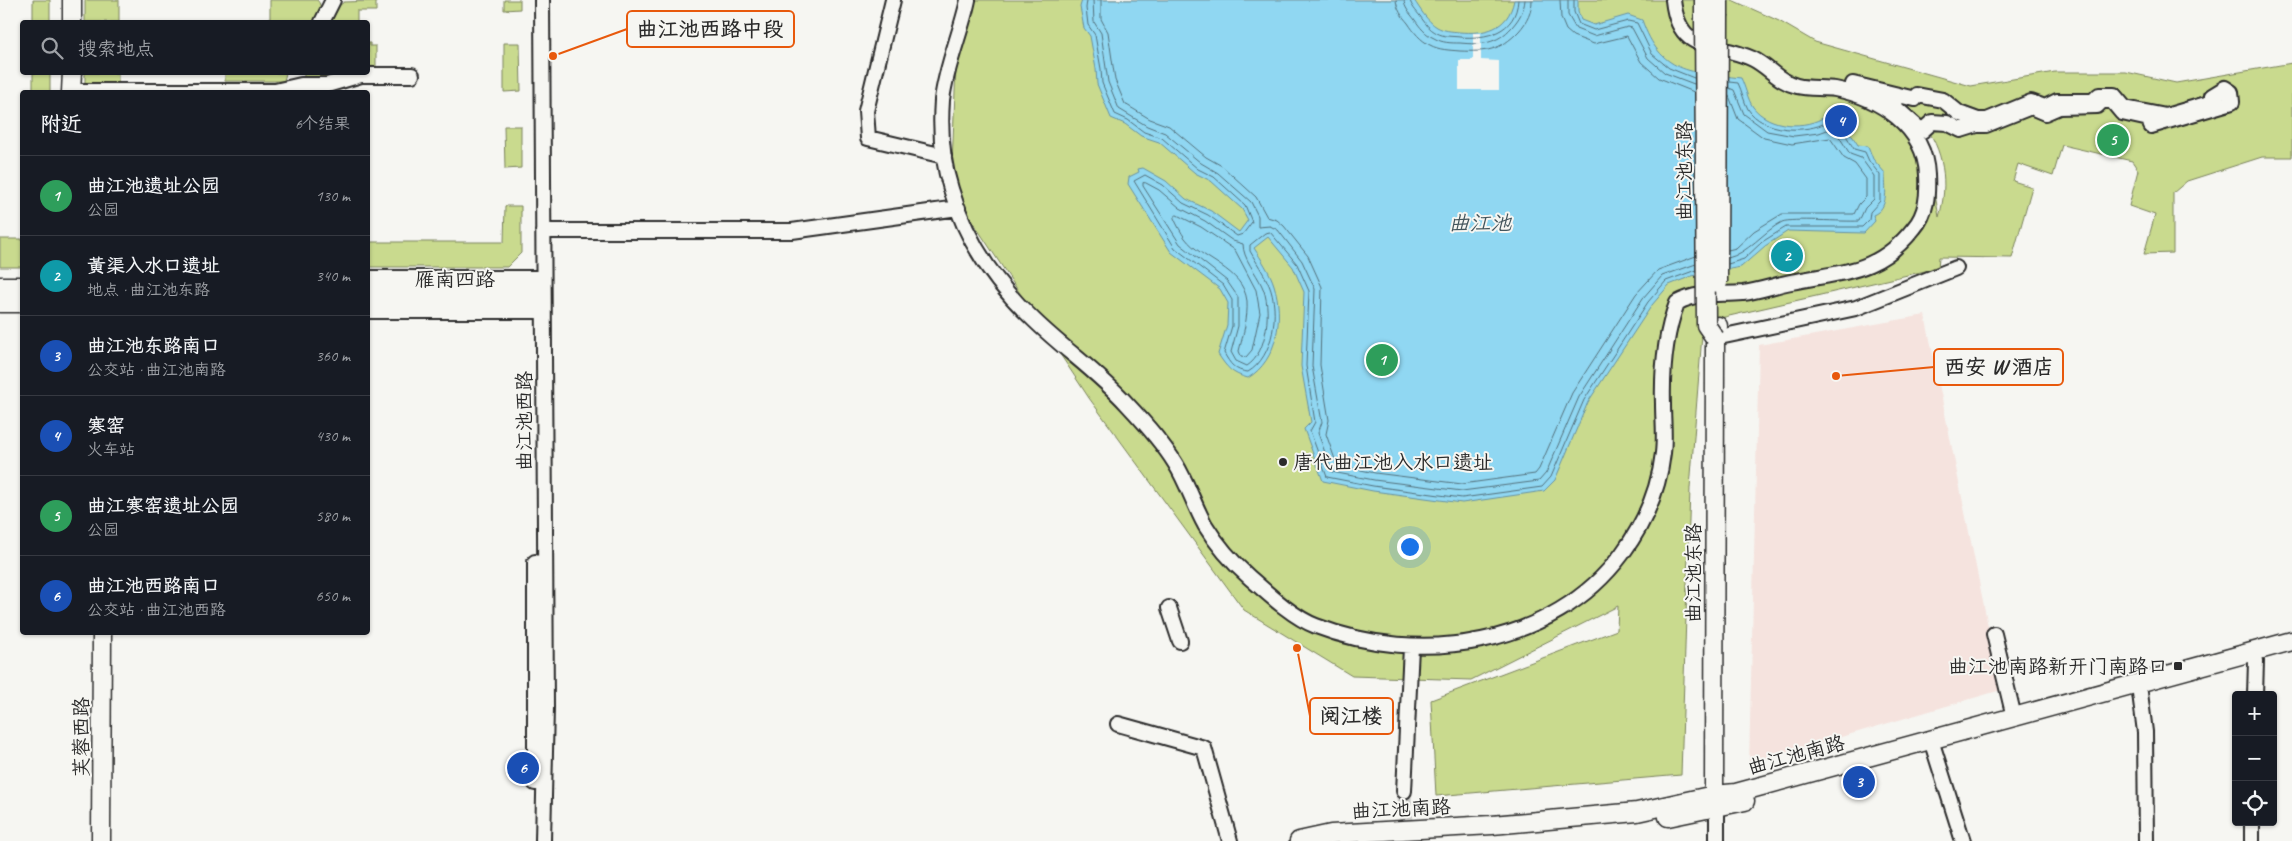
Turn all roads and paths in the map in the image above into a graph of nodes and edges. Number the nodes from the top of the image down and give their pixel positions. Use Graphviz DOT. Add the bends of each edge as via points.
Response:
graph roads {
  1 [pos="64,0"];
  2 [pos="72,0"];
  3 [pos="333,0"];
  4 [pos="534,0"];
  5 [pos="542,0"];
  6 [pos="893,0"];
  7 [pos="968,0"];
  8 [pos="1673,0"];
  9 [pos="1704,0"];
  10 [pos="1719,0"];
  11 [pos="64,20"];
  12 [pos="72,20"];
  13 [pos="323,20"];
  14 [pos="65,75"];
  15 [pos="72,75"];
  16 [pos="294,75"];
  17 [pos="412,75"];
  18 [pos="1853,84"];
  19 [pos="68,90"];
  20 [pos="69,90"];
  21 [pos="291,90"];
  22 [pos="944,156"];
  23 [pos="958,208"];
  24 [pos="543,231"];
  25 [pos="1956,268"];
  26 [pos="370,278"];
  27 [pos="0,286"];
  28 [pos="20,286"];
  29 [pos="370,290"];
  30 [pos="539,295"];
  31 [pos="370,300"];
  32 [pos="0,303"];
  33 [pos="20,303"];
  34 [pos="370,311"];
  35 [pos="1716,332"];
  36 [pos="1169,608"];
  37 [pos="1994,634"];
  38 [pos="102,635"];
  39 [pos="110,635"];
  40 [pos="2292,640"];
  41 [pos="1180,641"];
  42 [pos="1411,647"];
  43 [pos="2292,651"];
  44 [pos="2255,656"];
  45 [pos="2255,691"];
  46 [pos="2140,693"];
  47 [pos="2014,717"];
  48 [pos="1118,724"];
  49 [pos="1933,745"];
  50 [pos="1404,791"];
  51 [pos="1715,802"];
  52 [pos="2252,826"];
  53 [pos="101,841"];
  54 [pos="111,841"];
  55 [pos="534,841"];
  56 [pos="543,841"];
  57 [pos="1230,841"];
  58 [pos="1299,841"];
  59 [pos="1389,841"];
  60 [pos="1717,841"];
  61 [pos="1963,841"];
  62 [pos="2146,841"];
  63 [pos="2252,841"];
  1 -- 11 [label="main road"];
  2 -- 12 [label="main road"];
  3 -- 13 [label="street"];
  4 -- 30 [label="street, 曲江池西路"];
  5 -- 24 [label="street, 曲江池西路"];
  6 -- 22 [label="street" via="866,111 868,138"];
  7 -- 22 [label="street" via="942,98"];
  8 -- 42 [label="street" via="1682,30 1700,44 1752,58 1788,83 1835,89 1865,98 1895,116 1922,147 1928,189 1923,213 1901,245 1878,262 1745,293 1691,295 1677,303 1669,324 1665,354 1662,390 1664,450 1658,479 1650,506 1621,556 1600,579 1562,610 1524,628 1449,646"];
  9 -- 35 [label="main road, 曲江池东路, bridge" via="1706,325"];
  10 -- 35 [label="main road, 曲江池东路, bridge"];
  14 -- 19 [label="main road"];
  15 -- 20 [label="main road"];
  16 -- 21 [label="street"];
  17 -- 21 [label="street" via="361,75 327,85"];
  18 -- 18 [label="street" via="1888,101 1922,131 1932,122 1947,123 1961,130 1986,125 2031,107 2045,113 2059,107 2097,106 2112,101 2122,113 2148,119 2151,126 2232,102 2231,92 2225,88 2212,96 2213,102 2166,116 2125,108 2114,95 2099,95 2093,100 2057,102 2045,107 2031,102 1987,120 1978,120 1959,113 1943,100 1917,95 1915,100"];
  22 -- 23 [label="street"];
  23 -- 24 [label="street" via="792,231"];
  23 -- 42 [label="street" via="969,237 987,268 1035,322 1128,404 1174,461 1206,526 1249,577 1312,626 1366,641"];
  24 -- 30 [label="street, 曲江池西路"];
  25 -- 35 [label="street" via="1856,308"];
  26 -- 30 [label="street"];
  27 -- 28 [label="main road"];
  29 -- 30 [label="street, 雁南四路"];
  30 -- 31 [label="street, 雁南四路"];
  30 -- 34 [label="street"];
  30 -- 55 [label="street, 曲江池西路"];
  30 -- 56 [label="street, 曲江池西路" via="546,697"];
  32 -- 33 [label="main road"];
  35 -- 51 [label="main road, 曲江池东路"];
  36 -- 41 [label="street"];
  37 -- 47 [label="street"];
  38 -- 53 [label="main road, 芙蓉西路"];
  39 -- 54 [label="main road, 芙蓉西路"];
  40 -- 44 [label="main road, 曲江池南路"];
  42 -- 50 [label="street"];
  43 -- 44 [label="main road, 曲江池南路"];
  44 -- 45 [label="street"];
  44 -- 46 [label="main road, 曲江池南路"];
  44 -- 47 [label="main road, 曲江池南路"];
  46 -- 49 [label="main road, 曲江池南路"];
  46 -- 62 [label="street" via="2145,732"];
  47 -- 49 [label="main road, 曲江池南路"];
  48 -- 57 [label="street" via="1204,748"];
  49 -- 51 [label="main road, 曲江池南路"];
  49 -- 61 [label="street"];
  51 -- 58 [label="main road, 曲江池南路" via="1492,825 1331,834"];
  51 -- 59 [label="main road, 曲江池南路" via="1628,823 1493,836"];
  51 -- 60 [label="street"];
  52 -- 63 [label="street"];
}
